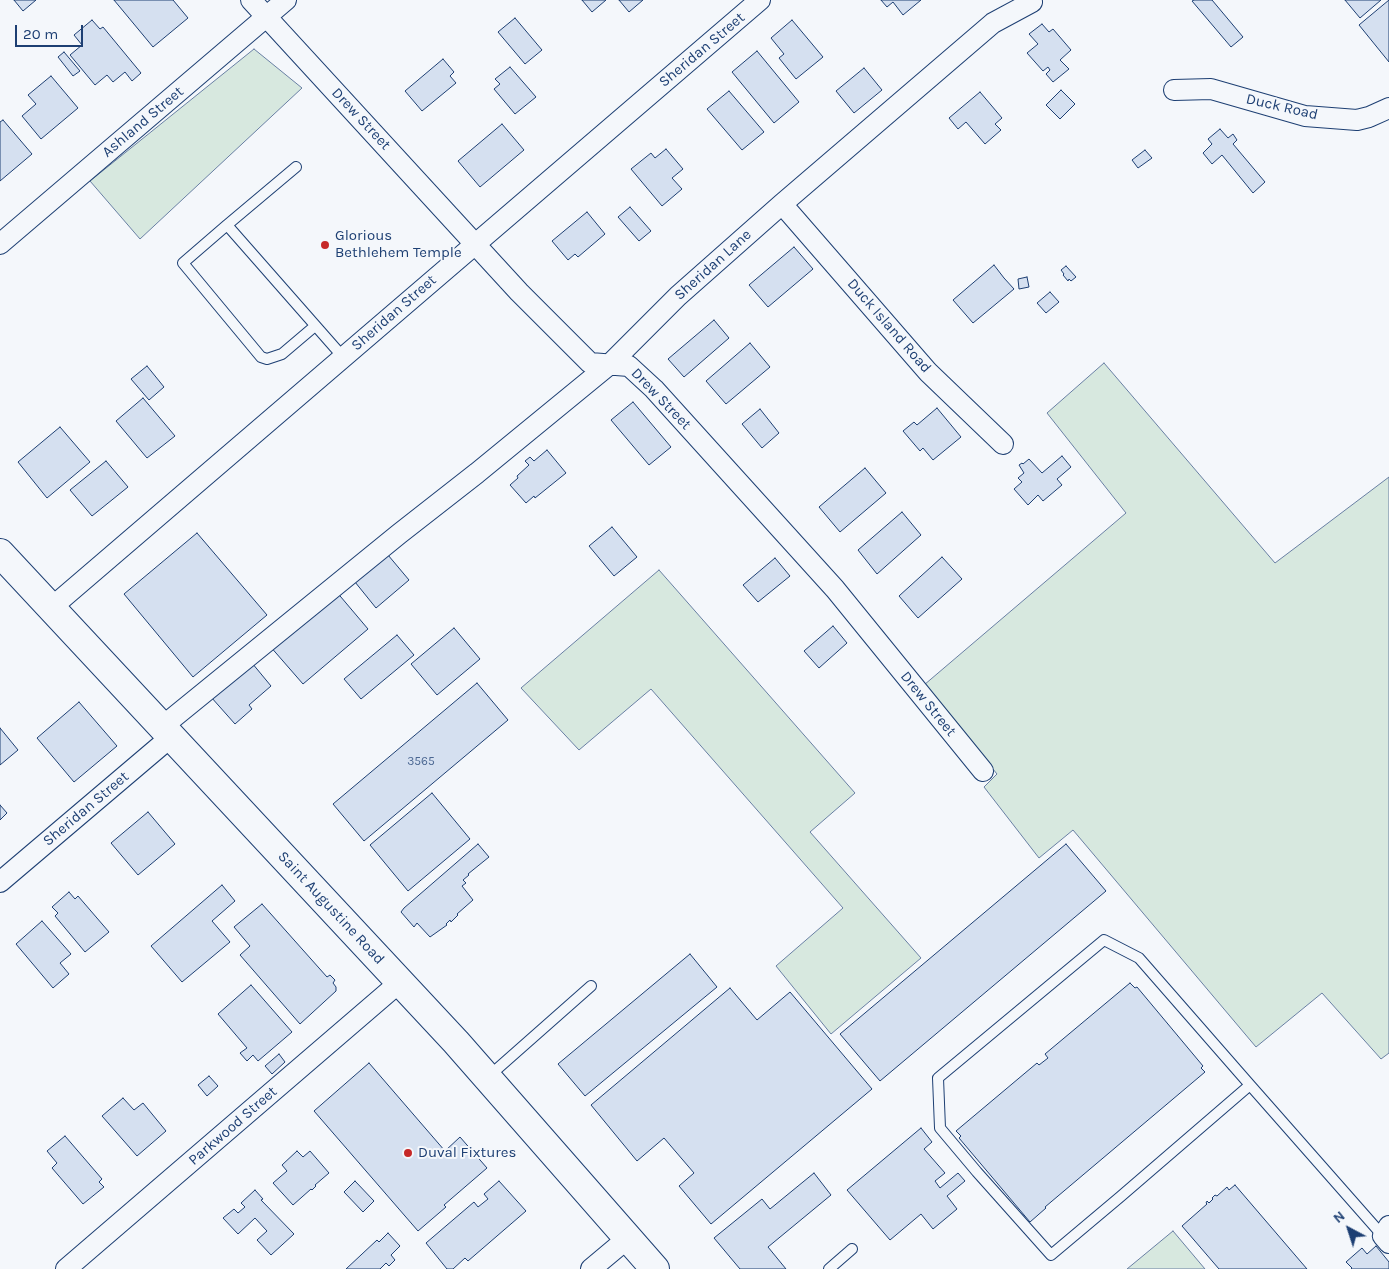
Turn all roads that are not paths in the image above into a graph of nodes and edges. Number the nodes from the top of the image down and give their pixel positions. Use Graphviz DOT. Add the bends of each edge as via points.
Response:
graph roads {
  1 [pos="251,0"];
  2 [pos="286,0"];
  3 [pos="760,0"];
  4 [pos="1032,2"];
  5 [pos="266,16"];
  6 [pos="1174,90"];
  7 [pos="1389,108"];
  8 [pos="296,167"];
  9 [pos="782,204"];
  10 [pos="227,225"];
  11 [pos="0,244"];
  12 [pos="475,244"];
  13 [pos="315,326"];
  14 [pos="343,357"];
  15 [pos="610,364"];
  16 [pos="1003,444"];
  17 [pos="399,534"];
  18 [pos="0,552"];
  19 [pos="51,608"];
  20 [pos="168,731"];
  21 [pos="982,771"];
  22 [pos="0,882"];
  23 [pos="400,982"];
  24 [pos="591,986"];
  25 [pos="487,1078"];
  26 [pos="1250,1084"];
  27 [pos="1387,1235"];
  28 [pos="628,1238"];
  29 [pos="852,1250"];
  30 [pos="66,1269"];
  31 [pos="591,1269"];
  32 [pos="655,1269"];
  33 [pos="829,1269"];
  1 -- 5 [label="street, Drew Street"];
  2 -- 5 [label="street, Ashland Street"];
  3 -- 12 [label="street, Sheridan Street"];
  4 -- 9 [label="street, Sheridan Lane" via="994,23"];
  5 -- 11 [label="street, Ashland Street"];
  5 -- 12 [label="street, Drew Street"];
  6 -- 7 [label="street, Duck Road" via="1211,90 1305,116 1357,120"];
  8 -- 10 [label="lane"];
  9 -- 15 [label="street, Sheridan Lane" via="678,296"];
  9 -- 16 [label="street, Duck Island Road" via="928,372"];
  10 -- 13 [label="lane"];
  10 -- 13 [label="lane" via="183,263 261,356 267,359 282,354"];
  12 -- 14 [label="street, Sheridan Street"];
  12 -- 15 [label="street, Drew Street" via="590,363"];
  13 -- 14 [label="lane"];
  14 -- 19 [label="street, Sheridan Street"];
  15 -- 17 [label="street, Sheridan Lane"];
  15 -- 21 [label="street, Drew Street" via="629,366 654,389 835,589"];
  17 -- 20 [label="street, Sheridan Street"];
  18 -- 19 [label="main road, Saint Augustine Road"];
  19 -- 20 [label="main road, Saint Augustine Road"];
  20 -- 22 [label="street, Sheridan Street"];
  20 -- 23 [label="main road, Saint Augustine Road"];
  23 -- 25 [label="main road, Saint Augustine Road"];
  23 -- 30 [label="street, Parkwood Street"];
  24 -- 25 [label="lane"];
  25 -- 28 [label="main road, Saint Augustine Road"];
  26 -- 26 [label="lane" via="1139,958 1104,940 938,1078 940,1128 1051,1256"];
  26 -- 27 [label="lane"];
  28 -- 31 [label="street"];
  28 -- 32 [label="main road, Saint Augustine Road"];
  29 -- 33 [label="lane"];
}
